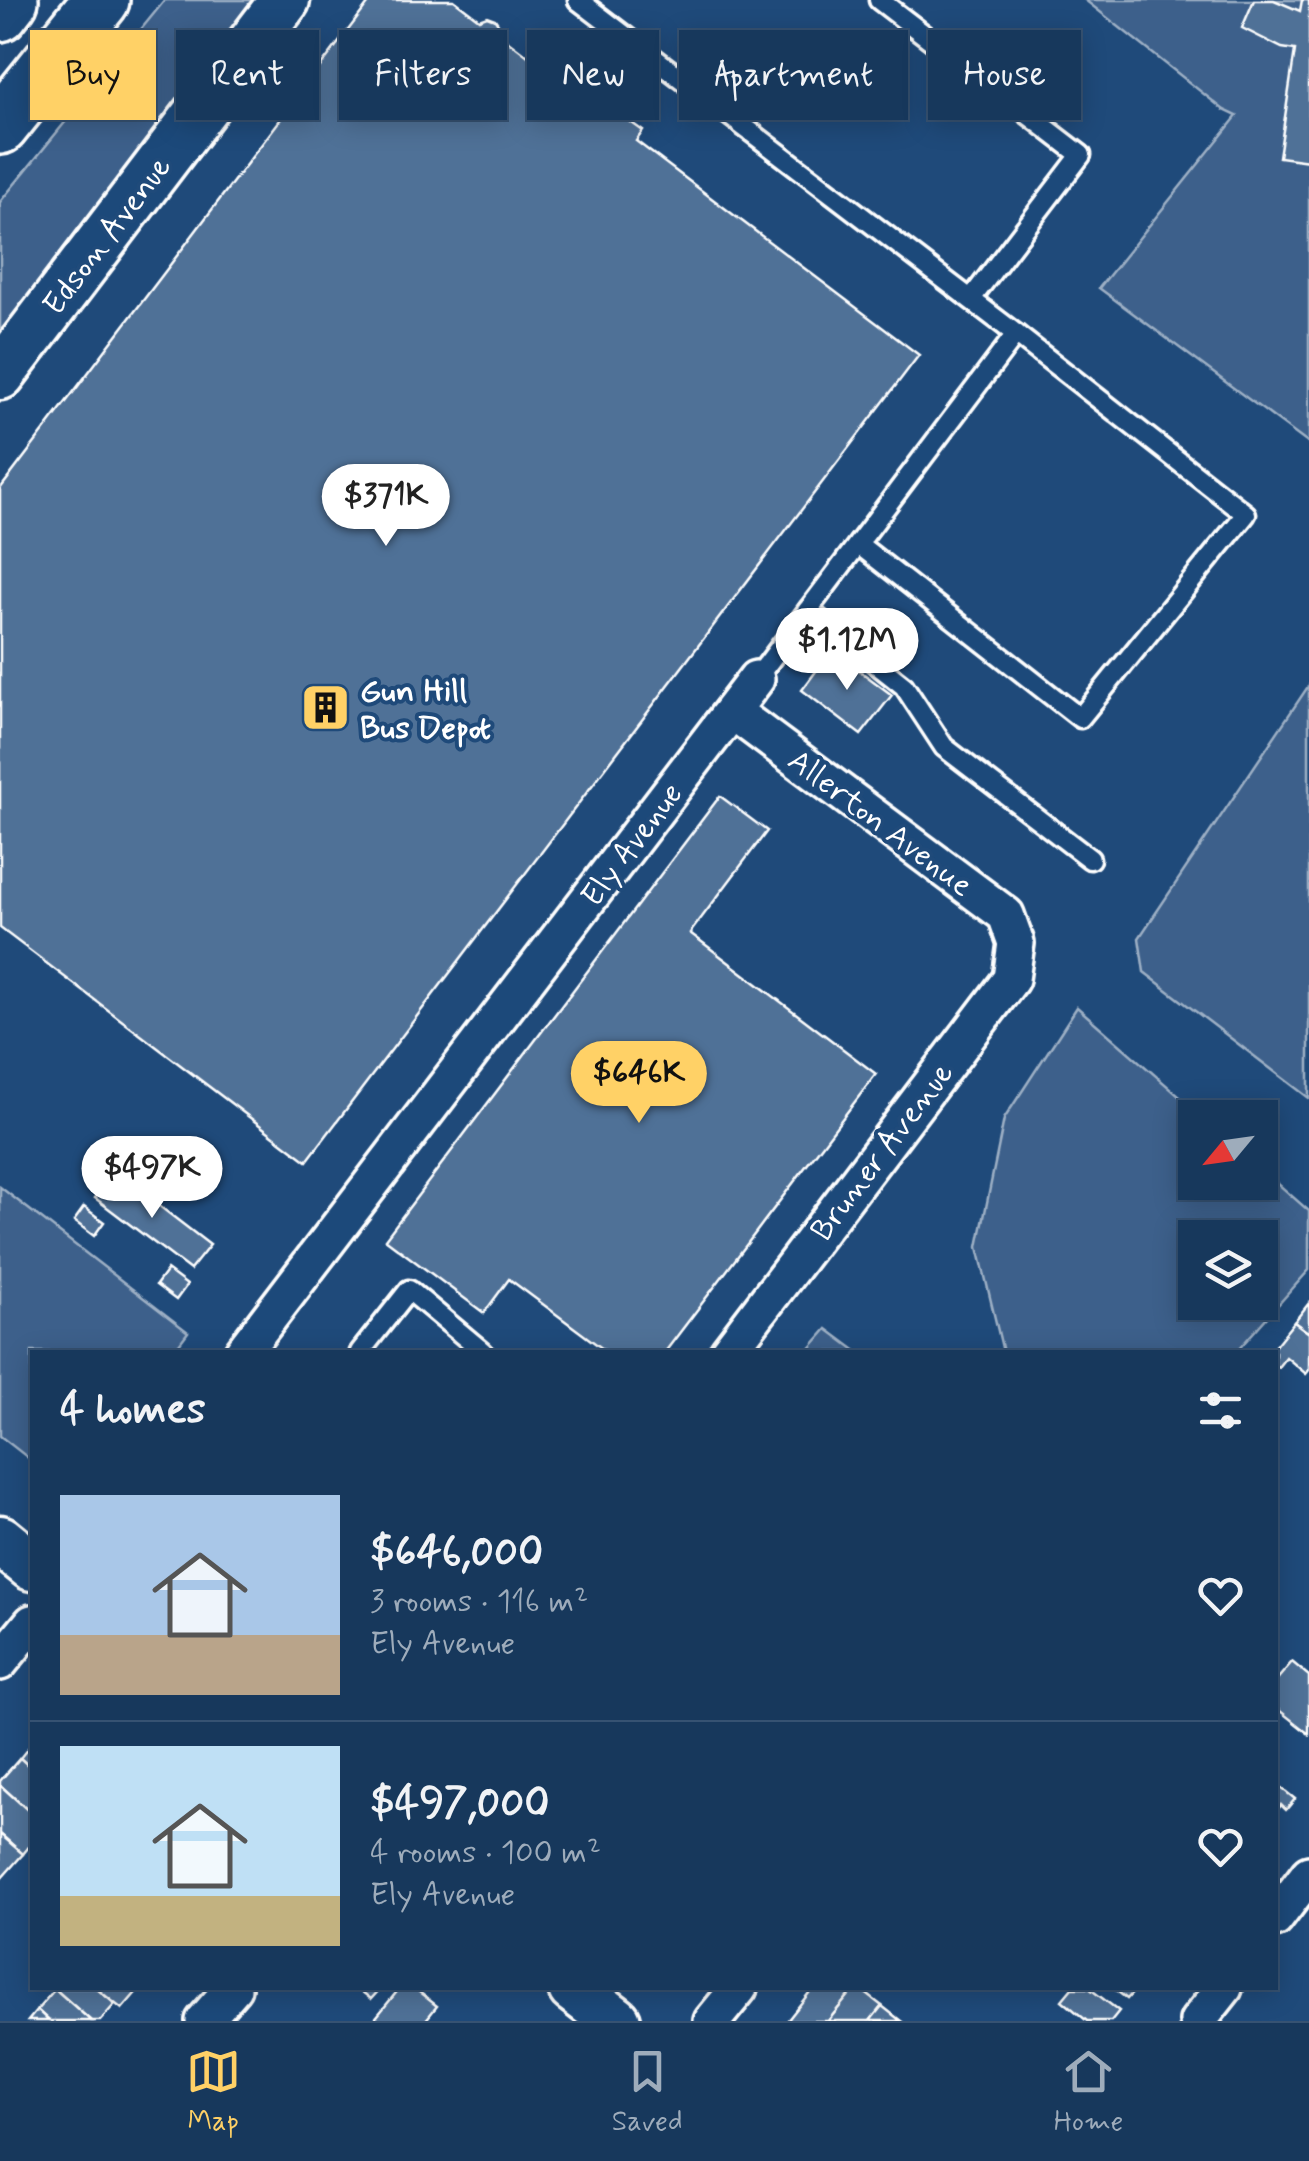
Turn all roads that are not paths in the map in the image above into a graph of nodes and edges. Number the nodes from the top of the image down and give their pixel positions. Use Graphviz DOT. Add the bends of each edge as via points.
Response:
graph roads {
  1 [pos="10,0"];
  2 [pos="101,0"];
  3 [pos="285,0"];
  4 [pos="578,0"];
  5 [pos="880,0"];
  6 [pos="0,12"];
  7 [pos="0,126"];
  8 [pos="971,300"];
  9 [pos="1016,334"];
  10 [pos="0,375"];
  11 [pos="858,544"];
  12 [pos="808,610"];
  13 [pos="756,679"];
  14 [pos="732,711"];
  15 [pos="1090,860"];
  16 [pos="1016,943"];
  17 [pos="245,1350"];
  18 [pos="362,1350"];
  19 [pos="480,1350"];
  20 [pos="730,1350"];
  21 [pos="0,1540"];
  22 [pos="30,1564"];
  23 [pos="30,1625"];
  24 [pos="0,1662"];
  25 [pos="1309,1874"];
  26 [pos="1278,1915"];
  27 [pos="231,1990"];
  28 [pos="576,1990"];
  29 [pos="737,1990"];
  30 [pos="1222,1990"];
  31 [pos="204,2021"];
  32 [pos="616,2021"];
  33 [pos="712,2021"];
  34 [pos="1198,2021"];
  1 -- 6 [label="highway"];
  2 -- 7 [label="highway"];
  3 -- 10 [label="main road, Edson Avenue"];
  4 -- 8 [label="lane"];
  5 -- 8 [label="lane" via="1081,156"];
  8 -- 9 [label="lane"];
  9 -- 11 [label="lane, Ely Avenue"];
  9 -- 11 [label="lane" via="1246,514 1080,718"];
  11 -- 12 [label="lane, Ely Avenue"];
  12 -- 13 [label="lane, Ely Avenue"];
  12 -- 15 [label="lane" via="904,686 944,747"];
  13 -- 14 [label="street, Ely Avenue"];
  14 -- 16 [label="street, Allerton Avenue" via="1006,915"];
  14 -- 17 [label="street, Ely Avenue"];
  16 -- 20 [label="street, Bruner Avenue" via="1011,979"];
  18 -- 19 [label="lane" via="408,1290"];
  21 -- 22 [label="main road"];
  23 -- 24 [label="street"];
  25 -- 26 [label="street"];
  27 -- 31 [label="street"];
  28 -- 32 [label="main road"];
  29 -- 33 [label="street"];
  30 -- 34 [label="street"];
}
